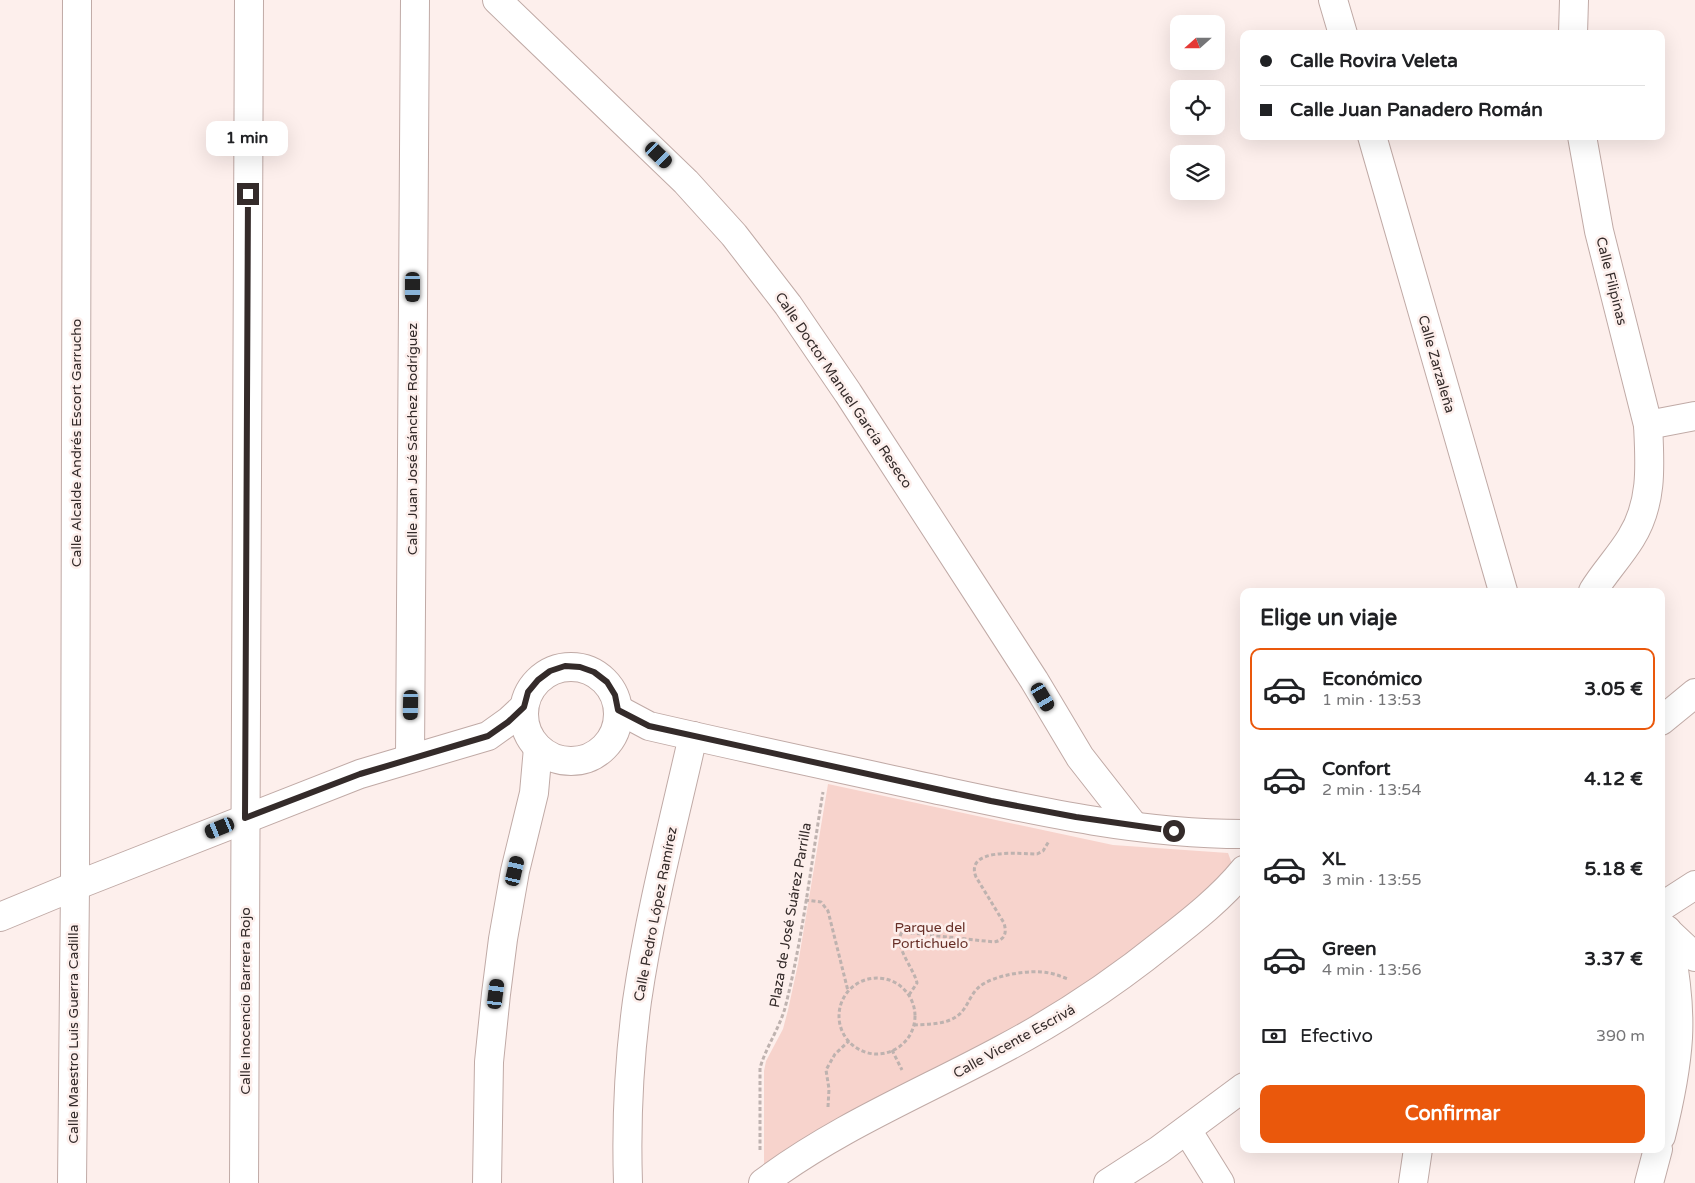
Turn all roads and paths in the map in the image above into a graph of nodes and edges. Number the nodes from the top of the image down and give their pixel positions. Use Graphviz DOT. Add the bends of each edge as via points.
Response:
graph roads {
  1 [pos="76,0"];
  2 [pos="249,0"];
  3 [pos="415,0"];
  4 [pos="497,0"];
  5 [pos="1333,0"];
  6 [pos="1574,0"];
  7 [pos="1342,30"];
  8 [pos="1573,30"];
  9 [pos="1373,140"];
  10 [pos="1583,140"];
  11 [pos="1695,416"];
  12 [pos="1648,425"];
  13 [pos="1502,588"];
  14 [pos="1595,588"];
  15 [pos="1695,693"];
  16 [pos="524,707"];
  17 [pos="1665,718"];
  18 [pos="617,722"];
  19 [pos="488,736"];
  20 [pos="693,736"];
  21 [pos="536,746"];
  22 [pos="410,758"];
  23 [pos="562,761"];
  24 [pos="828,766"];
  25 [pos="534,793"];
  26 [pos="1056,814"];
  27 [pos="245,818"];
  28 [pos="1134,826"];
  29 [pos="1240,834"];
  30 [pos="1240,874"];
  31 [pos="1695,885"];
  32 [pos="75,886"];
  33 [pos="805,900"];
  34 [pos="0,917"];
  35 [pos="1665,919"];
  36 [pos="1665,923"];
  37 [pos="1665,930"];
  38 [pos="1695,957"];
  39 [pos="848,992"];
  40 [pos="909,995"];
  41 [pos="1086,1001"];
  42 [pos="914,1025"];
  43 [pos="849,1042"];
  44 [pos="1240,1091"];
  45 [pos="1665,1118"];
  46 [pos="1187,1130"];
  47 [pos="838,1134"];
  48 [pos="1417,1153"];
  49 [pos="1657,1153"];
  50 [pos="760,1154"];
  51 [pos="72,1183"];
  52 [pos="244,1183"];
  53 [pos="487,1183"];
  54 [pos="628,1183"];
  55 [pos="763,1183"];
  56 [pos="1108,1183"];
  57 [pos="1220,1183"];
  58 [pos="1413,1183"];
  59 [pos="1649,1183"];
  1 -- 32 [label="street, Calle Alcalde Andrés Escort Garrucho"];
  2 -- 27 [label="street, Calle Inocencio Barrera Rojo"];
  3 -- 22 [label="street, Calle Juan José Sánchez Rodríguez"];
  4 -- 28 [label="street, Calle Doctor Manuel García Reseco" via="686,182 734,235 788,305 995,619 1080,758"];
  5 -- 7 [label="street"];
  6 -- 8 [label="street"];
  9 -- 13 [label="street, Calle Zarzaleña"];
  10 -- 12 [label="street, Calle Filipinas" via="1599,230"];
  11 -- 12 [label="street"];
  12 -- 14 [label="street, Calle Filipinas" via="1650,464 1646,502 1640,522"];
  15 -- 17 [label="street"];
  16 -- 18 [label="street" via="528,692 550,671 565,666 580,667 607,682 615,695"];
  16 -- 19 [label="street"];
  16 -- 21 [label="street" via="527,733"];
  18 -- 20 [label="street"];
  18 -- 23 [label="street" via="609,744 600,752 576,761"];
  19 -- 21 [label="street" via="510,738"];
  19 -- 22 [label="street"];
  20 -- 24 [label="street"];
  20 -- 54 [label="street, Calle Pedro López Ramírez" via="651,921 637,1001 629,1078"];
  21 -- 23 [label="street"];
  21 -- 25 [label="street"];
  22 -- 27 [label="street"];
  23 -- 25 [label="street"];
  24 -- 26 [label="street"];
  24 -- 33 [label="path, Plaza de José Suárez Parrilla"];
  25 -- 53 [label="street" via="515,871 496,994 490,1062"];
  26 -- 28 [label="street"];
  26 -- 40 [label="path" via="1048,846 1043,852 994,854 985,856 975,866 976,878 1004,923 1004,938 994,942 902,932 899,942 917,983"];
  27 -- 32 [label="street"];
  27 -- 52 [label="street, Calle Inocencio Barrera Rojo"];
  28 -- 29 [label="street"];
  30 -- 41 [label="street, Calle Vicente Escrivá" via="1189,923"];
  31 -- 35 [label="street"];
  32 -- 34 [label="street"];
  32 -- 51 [label="street, Calle Maestro Luis Guerra Cadilla"];
  33 -- 39 [label="path" via="821,902 828,912"];
  33 -- 50 [label="path, Plaza de José Suárez Parrilla" via="784,1009 760,1068"];
  36 -- 38 [label="street"];
  37 -- 45 [label="street" via="1679,1011 1672,1087"];
  39 -- 40 [label="path" via="863,980 875,977 898,984"];
  39 -- 43 [label="path" via="840,1006 839,1019"];
  40 -- 42 [label="path" via="913,1003"];
  41 -- 42 [label="path" via="1068,979 1050,973 1014,974 981,985 953,1018 942,1023"];
  41 -- 47 [label="street, Calle Vicente Escrivá" via="1009,1046"];
  42 -- 43 [label="path" via="906,1040 885,1053 872,1054"];
  43 -- 47 [label="path" via="835,1054 826,1070 830,1116"];
  44 -- 46 [label="street"];
  46 -- 56 [label="street"];
  46 -- 57 [label="street"];
  47 -- 55 [label="street, Calle Vicente Escrivá"];
  48 -- 58 [label="street"];
  49 -- 59 [label="street"];
}
